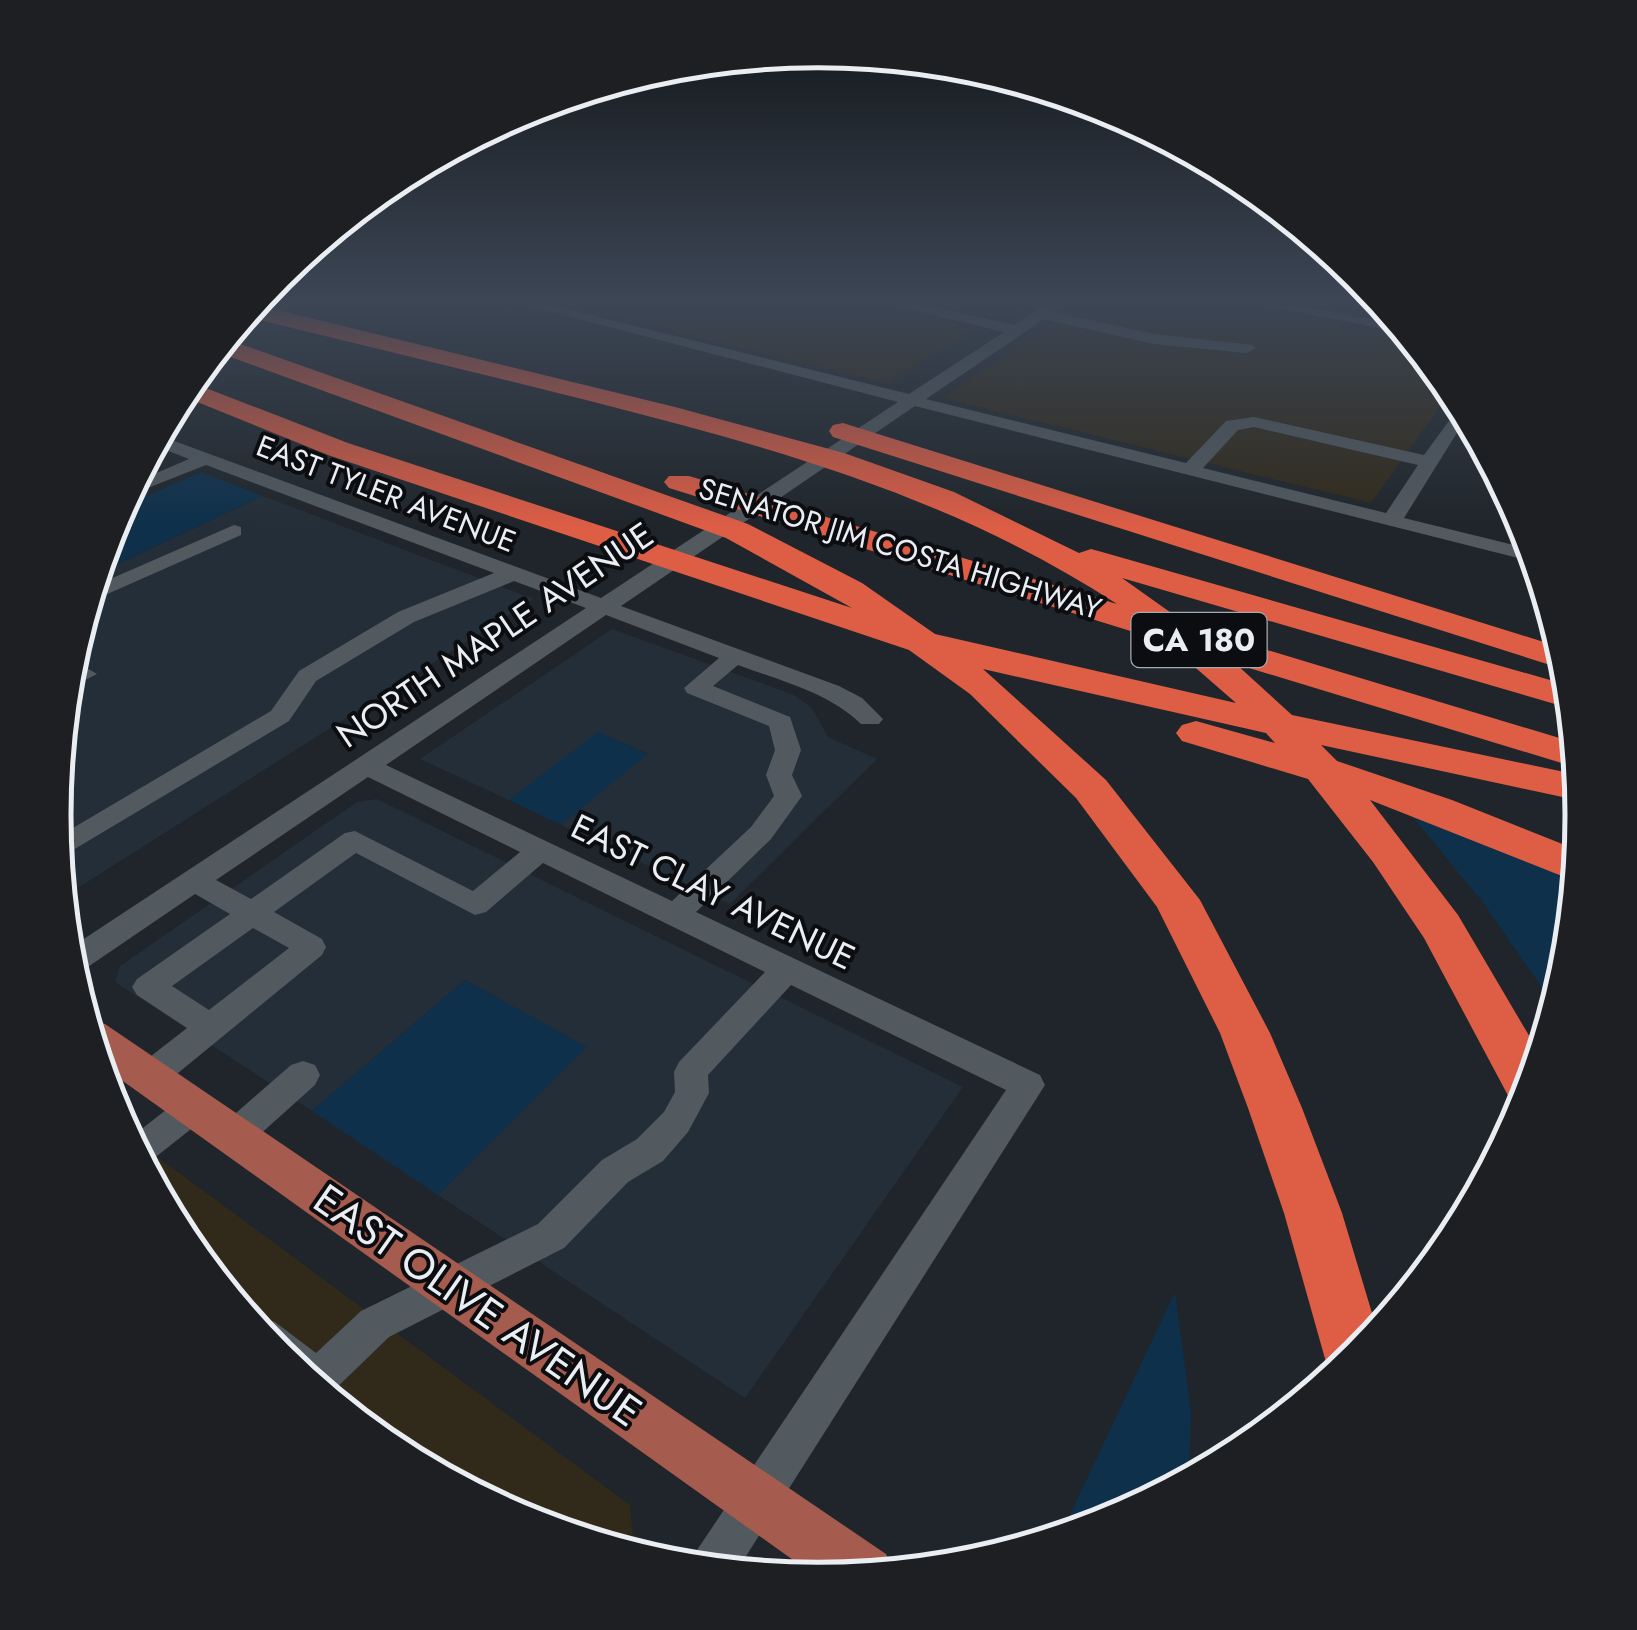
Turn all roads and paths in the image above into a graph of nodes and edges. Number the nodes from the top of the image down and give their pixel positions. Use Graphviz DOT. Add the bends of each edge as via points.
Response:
graph roads {
  1 [pos="320,376"];
  2 [pos="487,376"];
  3 [pos="813,376"];
  4 [pos="949,376"];
  5 [pos="201,395"];
  6 [pos="912,401"];
  7 [pos="1455,423"];
  8 [pos="818,424"];
  9 [pos="169,445"];
  10 [pos="742,445"];
  11 [pos="922,455"];
  12 [pos="206,458"];
  13 [pos="1429,462"];
  14 [pos="1190,470"];
  15 [pos="149,483"];
  16 [pos="678,495"];
  17 [pos="1392,520"];
  18 [pos="234,531"];
  19 [pos="616,544"];
  20 [pos="1518,552"];
  21 [pos="511,574"];
  22 [pos="107,589"];
  23 [pos="604,608"];
  24 [pos="1544,635"];
  25 [pos="1549,655"];
  26 [pos="736,656"];
  27 [pos="795,678"];
  28 [pos="1556,693"];
  29 [pos="756,712"];
  30 [pos="870,719"];
  31 [pos="1563,751"];
  32 [pos="366,766"];
  33 [pos="1565,785"];
  34 [pos="72,841"];
  35 [pos="540,850"];
  36 [pos="1564,861"];
  37 [pos="195,881"];
  38 [pos="250,914"];
  39 [pos="676,915"];
  40 [pos="84,954"];
  41 [pos="787,969"];
  42 [pos="213,1029"];
  43 [pos="109,1049"];
  44 [pos="1521,1069"];
  45 [pos="303,1075"];
  46 [pos="149,1077"];
  47 [pos="214,1122"];
  48 [pos="149,1149"];
  49 [pos="450,1285"];
  50 [pos="1349,1342"];
  51 [pos="323,1375"];
  52 [pos="757,1500"];
  53 [pos="720,1556"];
  54 [pos="845,1561"];
  1 -- 16 [label="highway"];
  2 -- 10 [label="highway, SENATOR JIM COSTA HIGHWAY / CA 180"];
  3 -- 6 [label="street"];
  4 -- 6 [label="street, NORTH MAPLE AVENUE"];
  5 -- 19 [label="highway" via="338,450"];
  6 -- 14 [label="street"];
  6 -- 23 [label="street, NORTH MAPLE AVENUE"];
  7 -- 13 [label="street"];
  8 -- 11 [label="highway"];
  9 -- 12 [label="street, EAST TYLER AVENUE"];
  10 -- 28 [label="highway, SENATOR JIM COSTA HIGHWAY / CA 180" via="864,493"];
  10 -- 44 [label="highway" via="876,471 981,514 1098,577 1199,649 1291,734 1386,845 1468,967"];
  11 -- 24 [label="highway"];
  11 -- 25 [label="highway"];
  12 -- 15 [label="street"];
  12 -- 21 [label="street, EAST TYLER AVENUE"];
  13 -- 14 [label="street" via="1254,422 1232,424"];
  13 -- 17 [label="street"];
  14 -- 17 [label="street"];
  16 -- 31 [label="highway, SENATOR JIM COSTA HIGHWAY / CA 180" via="821,524"];
  16 -- 50 [label="highway" via="892,618 982,686 1090,790 1176,900 1245,1033 1313,1213"];
  17 -- 20 [label="street"];
  18 -- 22 [label="street"];
  19 -- 33 [label="highway" via="996,662"];
  19 -- 36 [label="highway" via="918,657 1366,782"];
  21 -- 23 [label="street, EAST TYLER AVENUE"];
  21 -- 34 [label="street" via="406,617 308,676 280,716"];
  23 -- 26 [label="street, EAST TYLER AVENUE"];
  23 -- 32 [label="street, NORTH MAPLE AVENUE"];
  26 -- 27 [label="street, EAST TYLER AVENUE"];
  26 -- 29 [label="street" via="696,688"];
  27 -- 29 [label="street"];
  27 -- 30 [label="street, EAST TYLER AVENUE" via="852,703"];
  29 -- 39 [label="street" via="781,722 788,750 779,775 788,796 761,834"];
  32 -- 35 [label="street, EAST CLAY AVENUE"];
  32 -- 37 [label="street, NORTH MAPLE AVENUE"];
  35 -- 38 [label="street" via="474,905 355,840"];
  35 -- 39 [label="street, EAST CLAY AVENUE"];
  37 -- 38 [label="street"];
  37 -- 40 [label="street, NORTH MAPLE AVENUE"];
  38 -- 42 [label="street" via="311,947"];
  38 -- 42 [label="street" via="148,987"];
  39 -- 41 [label="street, EAST CLAY AVENUE"];
  41 -- 49 [label="street" via="706,1052 676,1122 650,1150 615,1170 551,1236"];
  41 -- 52 [label="street, EAST CLAY AVENUE" via="1028,1085"];
  42 -- 46 [label="street"];
  43 -- 46 [label="main road, EAST OLIVE AVENUE"];
  45 -- 47 [label="street"];
  46 -- 47 [label="main road, EAST OLIVE AVENUE"];
  47 -- 48 [label="street"];
  47 -- 49 [label="main road, EAST OLIVE AVENUE"];
  49 -- 51 [label="street" via="375,1324"];
  49 -- 52 [label="main road, EAST OLIVE AVENUE"];
  52 -- 53 [label="street"];
  52 -- 54 [label="main road, EAST OLIVE AVENUE"];
}
